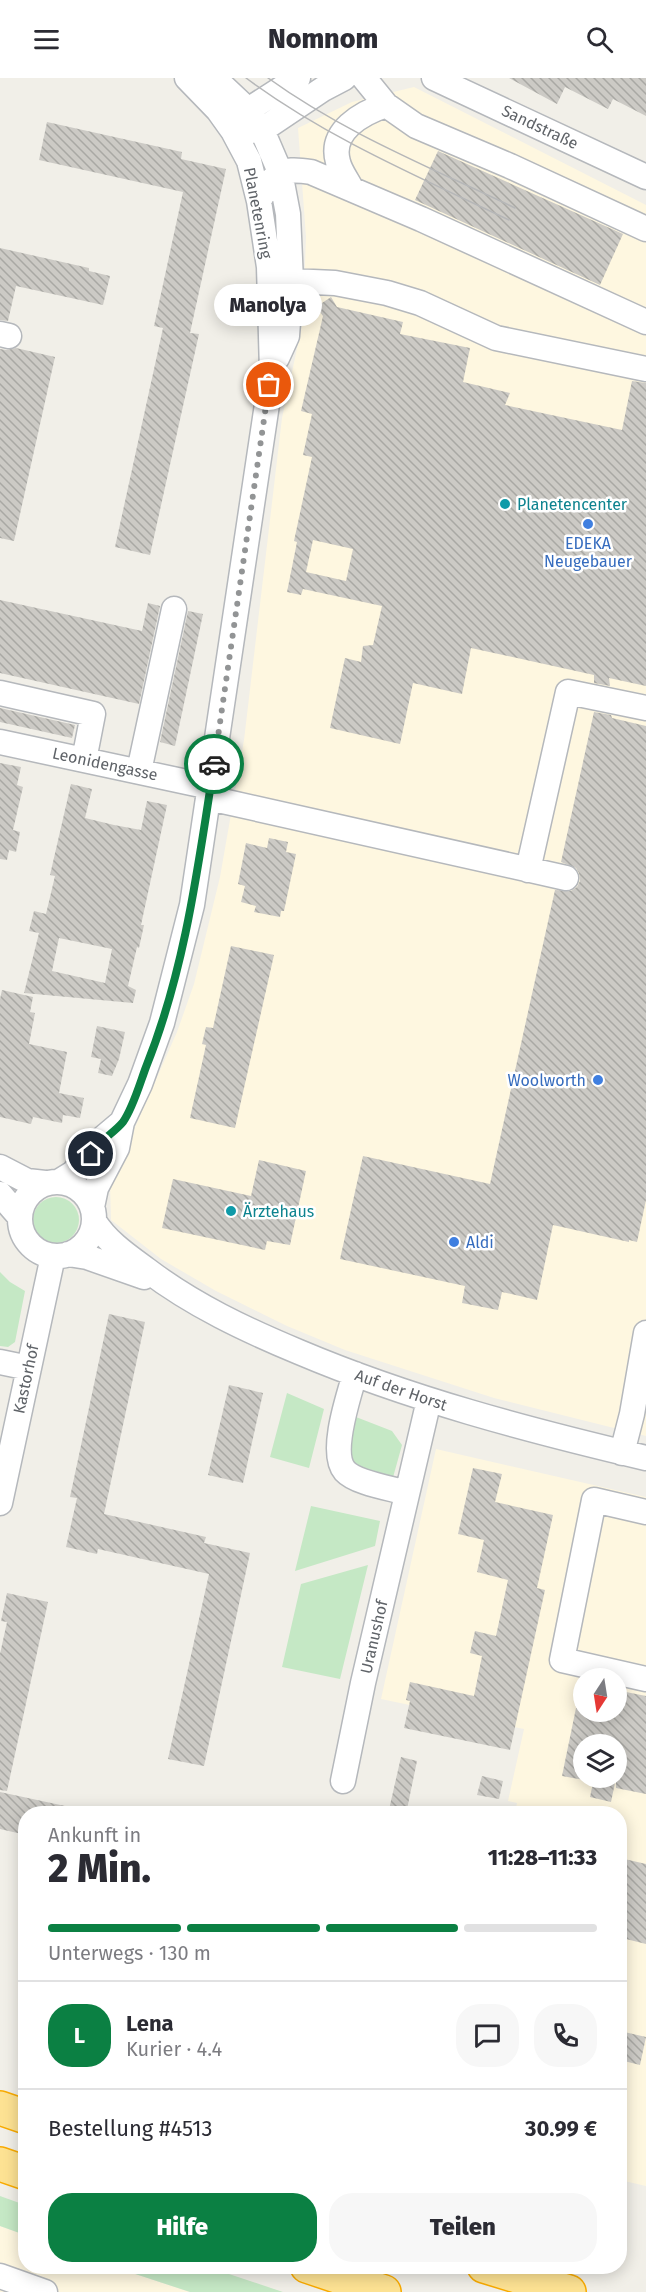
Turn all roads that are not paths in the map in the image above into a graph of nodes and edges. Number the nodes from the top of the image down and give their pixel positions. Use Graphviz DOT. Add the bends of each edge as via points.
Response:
graph roads {
  1 [pos="187,78"];
  2 [pos="214,78"];
  3 [pos="298,78"];
  4 [pos="344,78"];
  5 [pos="364,78"];
  6 [pos="434,78"];
  7 [pos="386,105"];
  8 [pos="248,110"];
  9 [pos="262,130"];
  10 [pos="233,131"];
  11 [pos="280,172"];
  12 [pos="646,177"];
  13 [pos="351,188"];
  14 [pos="259,201"];
  15 [pos="646,229"];
  16 [pos="291,281"];
  17 [pos="646,322"];
  18 [pos="646,369"];
  19 [pos="272,371"];
  20 [pos="174,609"];
  21 [pos="0,693"];
  22 [pos="646,708"];
  23 [pos="0,742"];
  24 [pos="84,760"];
  25 [pos="139,771"];
  26 [pos="209,792"];
  27 [pos="528,870"];
  28 [pos="566,878"];
  29 [pos="122,1122"];
  30 [pos="0,1167"];
  31 [pos="52,1182"];
  32 [pos="0,1194"];
  33 [pos="93,1214"];
  34 [pos="19,1216"];
  35 [pos="60,1255"];
  36 [pos="169,1287"];
  37 [pos="646,1333"];
  38 [pos="0,1362"];
  39 [pos="29,1368"];
  40 [pos="355,1374"];
  41 [pos="429,1400"];
  42 [pos="622,1453"];
  43 [pos="646,1458"];
  44 [pos="406,1493"];
  45 [pos="0,1503"];
  46 [pos="646,1512"];
  47 [pos="646,1679"];
  48 [pos="343,1781"];
  49 [pos="0,2108"];
  50 [pos="18,2114"];
  51 [pos="0,2164"];
  52 [pos="18,2170"];
  53 [pos="331,2274"];
  54 [pos="510,2274"];
  55 [pos="0,2276"];
  56 [pos="45,2292"];
  57 [pos="384,2292"];
  58 [pos="569,2292"];
  1 -- 10 [label="street, Planetenring"];
  2 -- 8 [label="street, Planetenring"];
  3 -- 8 [label="street"];
  4 -- 9 [label="street"];
  5 -- 7 [label="street"];
  6 -- 12 [label="street, Sandstraße"];
  7 -- 13 [label="street" via="366,112 347,127 340,139 338,162"];
  7 -- 15 [label="street" via="416,126"];
  8 -- 9 [label="street, Planetenring"];
  8 -- 10 [label="street"];
  9 -- 10 [label="street"];
  9 -- 11 [label="street, Planetenring"];
  10 -- 14 [label="street, Planetenring" via="249,161"];
  11 -- 13 [label="street" via="311,172"];
  11 -- 14 [label="street"];
  11 -- 16 [label="street, Planetenring" via="288,214"];
  13 -- 17 [label="street"];
  14 -- 19 [label="street, Planetenring" via="269,267"];
  16 -- 18 [label="street" via="335,283 387,293 420,303 496,338"];
  16 -- 19 [label="street, Planetenring" via="287,336"];
  19 -- 26 [label="street, Planetenring"];
  20 -- 25 [label="street"];
  21 -- 24 [label="street" via="93,714"];
  22 -- 27 [label="street" via="568,692"];
  23 -- 24 [label="street, Leonidengasse"];
  24 -- 25 [label="street, Leonidengasse"];
  25 -- 26 [label="street, Leonidengasse"];
  26 -- 27 [label="street, Leonidengasse"];
  26 -- 29 [label="street, Planetenring" via="192,905 175,977 150,1058"];
  27 -- 28 [label="street, Leonidengasse"];
  29 -- 31 [label="street, Planetenring" via="73,1173"];
  29 -- 33 [label="street, Planetenring" via="117,1148 96,1188"];
  30 -- 31 [label="street" via="27,1181"];
  31 -- 33 [label="street" via="74,1185 85,1194"];
  31 -- 34 [label="street" via="32,1190"];
  32 -- 34 [label="street"];
  33 -- 35 [label="street" via="90,1236 81,1247"];
  33 -- 36 [label="street, Auf der Horst" via="102,1233"];
  34 -- 35 [label="street" via="28,1243 40,1251"];
  35 -- 36 [label="street, Auf der Horst" via="112,1265"];
  35 -- 39 [label="street, Kastorhof"];
  36 -- 40 [label="street, Auf der Horst" via="278,1344"];
  37 -- 42 [label="street"];
  38 -- 39 [label="street"];
  39 -- 45 [label="street, Kastorhof"];
  40 -- 41 [label="street, Auf der Horst"];
  40 -- 44 [label="street" via="340,1437 339,1461 353,1476"];
  41 -- 42 [label="street, Auf der Horst"];
  41 -- 44 [label="street, Uranushof"];
  42 -- 43 [label="street, Auf der Horst"];
  44 -- 48 [label="street, Uranushof"];
  46 -- 47 [label="street" via="594,1500 562,1660"];
  49 -- 50 [label="highway"];
  51 -- 52 [label="highway"];
  53 -- 57 [label="highway"];
  54 -- 58 [label="highway"];
  55 -- 56 [label="street"];
}
